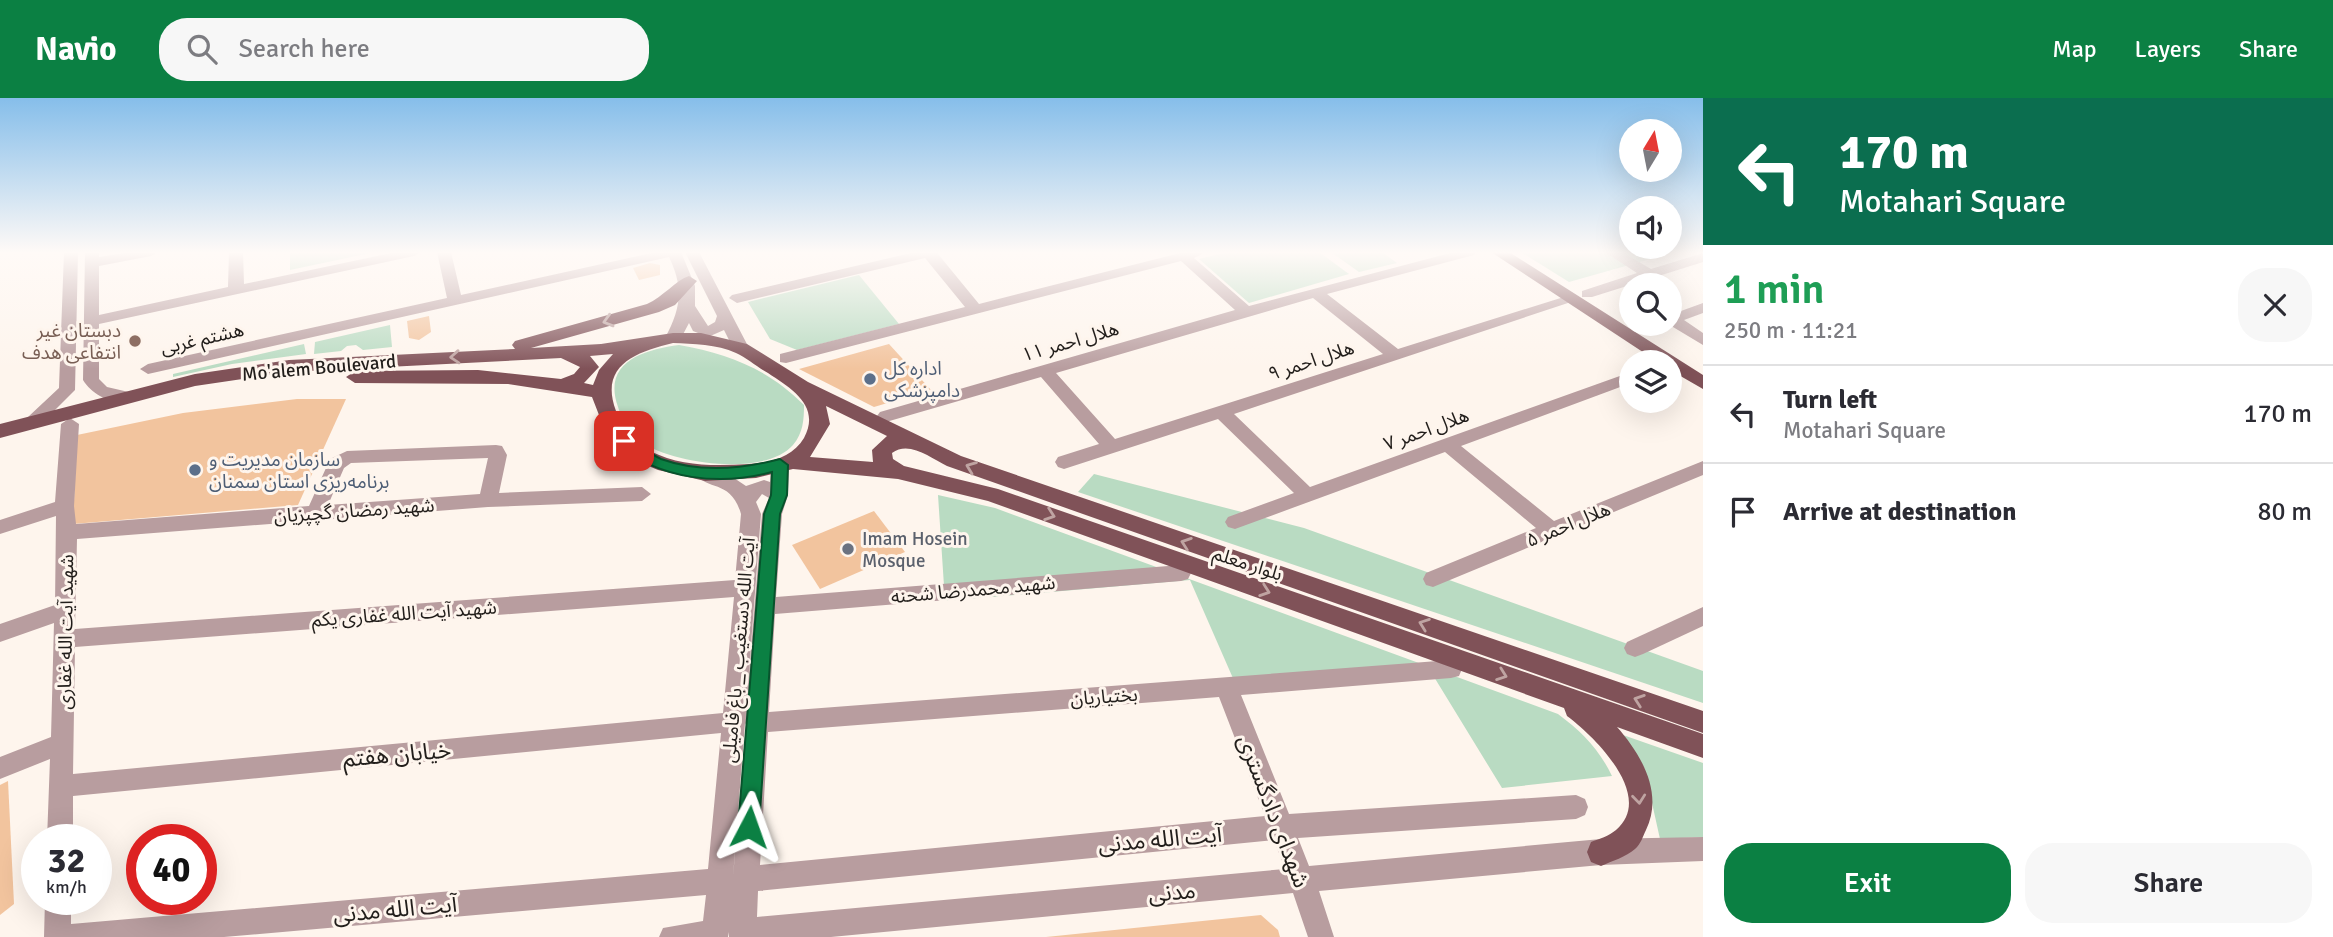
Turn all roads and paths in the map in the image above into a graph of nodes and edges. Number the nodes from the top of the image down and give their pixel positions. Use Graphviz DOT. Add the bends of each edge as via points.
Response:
graph roads {
  1 [pos="70,291"];
  2 [pos="92,291"];
  3 [pos="231,291"];
  4 [pos="453,291"];
  5 [pos="498,291"];
  6 [pos="679,291"];
  7 [pos="689,291"];
  8 [pos="713,291"];
  9 [pos="765,291"];
  10 [pos="961,291"];
  11 [pos="1047,291"];
  12 [pos="1227,291"];
  13 [pos="1319,291"];
  14 [pos="1571,291"];
  15 [pos="1574,291"];
  16 [pos="1595,291"];
  17 [pos="1316,292"];
  18 [pos="1580,296"];
  19 [pos="737,298"];
  20 [pos="455,301"];
  21 [pos="1703,308"];
  22 [pos="690,309"];
  23 [pos="976,310"];
  24 [pos="1246,312"];
  25 [pos="725,314"];
  26 [pos="1619,316"];
  27 [pos="92,321"];
  28 [pos="1654,336"];
  29 [pos="673,338"];
  30 [pos="1703,341"];
  31 [pos="645,344"];
  32 [pos="741,348"];
  33 [pos="1653,350"];
  34 [pos="564,352"];
  35 [pos="486,355"];
  36 [pos="1396,356"];
  37 [pos="786,358"];
  38 [pos="1703,367"];
  39 [pos="148,369"];
  40 [pos="1044,370"];
  41 [pos="1682,370"];
  42 [pos="1619,381"];
  43 [pos="1703,383"];
  44 [pos="95,384"];
  45 [pos="564,384"];
  46 [pos="801,386"];
  47 [pos="67,390"];
  48 [pos="600,393"];
  49 [pos="127,397"];
  50 [pos="1221,411"];
  51 [pos="886,416"];
  52 [pos="34,421"];
  53 [pos="70,424"];
  54 [pos="0,432"];
  55 [pos="912,440"];
  56 [pos="0,443"];
  57 [pos="1447,444"];
  58 [pos="1111,447"];
  59 [pos="1063,462"];
  60 [pos="786,463"];
  61 [pos="1703,468"];
  62 [pos="898,472"];
  63 [pos="705,474"];
  64 [pos="642,494"];
  65 [pos="779,495"];
  66 [pos="1307,495"];
  67 [pos="488,500"];
  68 [pos="748,500"];
  69 [pos="64,506"];
  70 [pos="316,512"];
  71 [pos="1235,522"];
  72 [pos="0,527"];
  73 [pos="1551,530"];
  74 [pos="66,532"];
  75 [pos="1181,573"];
  76 [pos="1433,579"];
  77 [pos="744,588"];
  78 [pos="765,606"];
  79 [pos="63,611"];
  80 [pos="1703,616"];
  81 [pos="0,633"];
  82 [pos="64,639"];
  83 [pos="1634,648"];
  84 [pos="1451,669"];
  85 [pos="1226,686"];
  86 [pos="1554,694"];
  87 [pos="732,722"];
  88 [pos="1703,722"];
  89 [pos="756,723"];
  90 [pos="63,743"];
  91 [pos="1703,746"];
  92 [pos="0,768"];
  93 [pos="62,786"];
  94 [pos="1576,807"];
  95 [pos="61,824"];
  96 [pos="1281,827"];
  97 [pos="1703,849"];
  98 [pos="1601,852"];
  99 [pos="745,879"];
  100 [pos="1302,880"];
  101 [pos="718,881"];
  102 [pos="58,915"];
  103 [pos="742,934"];
  104 [pos="715,935"];
  105 [pos="57,937"];
  106 [pos="71,937"];
  107 [pos="672,937"];
  108 [pos="1321,937"];
  1 -- 47 [label="street"];
  2 -- 27 [label="street"];
  3 -- 27 [label="street"];
  4 -- 20 [label="street"];
  5 -- 20 [label="street, هشتم غربی"];
  6 -- 35 [label="main road, one-way" via="653,308"];
  7 -- 22 [label="street"];
  8 -- 25 [label="street"];
  9 -- 19 [label="street"];
  10 -- 23 [label="street"];
  11 -- 23 [label="street"];
  12 -- 24 [label="street"];
  13 -- 17 [label="street, هلال احمر ۱۱"];
  14 -- 18 [label="main road"];
  15 -- 18 [label="main road"];
  16 -- 18 [label="street, هلال احمر ۹"];
  17 -- 24 [label="street, هلال احمر ۱۱"];
  17 -- 36 [label="street"];
  18 -- 26 [label="main road"];
  18 -- 33 [label="main road"];
  18 -- 36 [label="street, هلال احمر ۹"];
  20 -- 39 [label="street, هشتم غربی"];
  21 -- 30 [label="street" via="1672,319"];
  22 -- 25 [label="street" via="699,328 708,332 722,325"];
  22 -- 29 [label="street"];
  23 -- 37 [label="street"];
  24 -- 40 [label="street, هلال احمر ۱۱"];
  25 -- 32 [label="street"];
  27 -- 44 [label="street" via="91,380"];
  28 -- 38 [label="main road"];
  29 -- 31 [label="main road"];
  29 -- 32 [label="main road"];
  31 -- 34 [label="main road, Mo'alem Boulevard"];
  31 -- 48 [label="main road" via="621,356 605,374"];
  32 -- 46 [label="main road"];
  34 -- 35 [label="main road, Mo'alem Boulevard"];
  34 -- 45 [label="main road" via="590,367 580,378"];
  35 -- 49 [label="main road, Mo'alem Boulevard, one-way" via="289,366 195,380"];
  36 -- 50 [label="street, هلال احمر ۹"];
  40 -- 51 [label="street, هلال احمر ۱۱"];
  40 -- 58 [label="street"];
  41 -- 43 [label="main road"];
  42 -- 57 [label="street, هلال احمر ۷"];
  44 -- 47 [label="street" via="82,392"];
  44 -- 49 [label="street" via="102,392"];
  45 -- 48 [label="main road, Mo'alem Boulevard"];
  45 -- 53 [label="main road, Mo'alem Boulevard" via="480,374 283,379 196,392"];
  46 -- 55 [label="main road, بلوار معلم"];
  46 -- 60 [label="main road" via="816,403 820,424 810,445"];
  47 -- 52 [label="street"];
  48 -- 63 [label="main road" via="613,428 639,454"];
  49 -- 52 [label="main road, Mo'alem Boulevard"];
  50 -- 58 [label="street, هلال احمر ۹"];
  50 -- 66 [label="street"];
  52 -- 54 [label="main road, Mo'alem Boulevard"];
  53 -- 56 [label="main road, Mo'alem Boulevard"];
  53 -- 69 [label="street, شهید آیت الله غفاری"];
  55 -- 62 [label="main road" via="894,441 882,450 883,463"];
  88 -- 55 [label="main road, بلوار معلم, one-way" via="1000,478"];
  57 -- 66 [label="street, هلال احمر ۷"];
  57 -- 73 [label="street"];
  58 -- 59 [label="street, هلال احمر ۹"];
  60 -- 62 [label="main road, بلوار معلم"];
  60 -- 63 [label="main road" via="756,471"];
  60 -- 65 [label="street, آیت الله دستغیب _ باغ فامیلی"];
  61 -- 73 [label="street, هلال احمر ۵"];
  62 -- 86 [label="main road, بلوار معلم, one-way" via="991,495"];
  63 -- 68 [label="street" via="738,487"];
  64 -- 67 [label="street, شهید رمضان گچپزیان"];
  65 -- 68 [label="street" via="764,487 753,490"];
  65 -- 78 [label="street, آیت الله دستغیب _ باغ فامیلی" via="772,514"];
  66 -- 71 [label="street, هلال احمر ۷"];
  67 -- 70 [label="street, شهید رمضان گچپزیان"];
  67 -- 70 [label="street" via="496,451 347,457 336,464"];
  68 -- 77 [label="street, آیت الله دستغیب _ باغ فامیلی" via="751,514"];
  69 -- 72 [label="street"];
  69 -- 74 [label="street, شهید آیت الله غفاری"];
  70 -- 74 [label="street, شهید رمضان گچپزیان"];
  73 -- 76 [label="street, هلال احمر ۵"];
  74 -- 79 [label="street, شهید آیت الله غفاری"];
  75 -- 78 [label="street, شهید محمدرضا شحنه"];
  77 -- 82 [label="street, شهید آیت الله غفاری یکم"];
  77 -- 87 [label="street, آیت الله دستغیب _ باغ فامیلی"];
  78 -- 89 [label="street, آیت الله دستغیب _ باغ فامیلی"];
  79 -- 81 [label="street"];
  79 -- 82 [label="street, شهید آیت الله غفاری"];
  80 -- 83 [label="street"];
  82 -- 90 [label="street, شهید آیت الله غفاری"];
  84 -- 85 [label="street, بختیاریان"];
  85 -- 89 [label="street, بختیاریان"];
  85 -- 96 [label="street, شهدای دادگستری"];
  86 -- 91 [label="main road, بلوار معلم"];
  86 -- 98 [label="main road, one-way" via="1590,717 1619,747 1637,780 1641,812 1628,837"];
  87 -- 93 [label="street, خیابان هفتم"];
  87 -- 101 [label="street, آیت الله دستغیب _ باغ فامیلی"];
  89 -- 99 [label="street, آیت الله دستغیب _ باغ فامیلی"];
  90 -- 92 [label="street"];
  90 -- 93 [label="street, شهید آیت الله غفاری"];
  93 -- 95 [label="street, شهید آیت الله غفاری"];
  94 -- 96 [label="street, آیت الله مدنی"];
  96 -- 99 [label="street, آیت الله مدنی"];
  96 -- 100 [label="street, شهدای دادگستری"];
  97 -- 98 [label="street, مدنی"];
  98 -- 100 [label="street, مدنی"];
  99 -- 103 [label="street, آیت الله دستغیب _ باغ فامیلی"];
  100 -- 103 [label="street, مدنی"];
  100 -- 108 [label="street, شهدای دادگستری"];
  101 -- 104 [label="street, آیت الله دستغیب _ باغ فامیلی"];
  101 -- 106 [label="street, آیت الله مدنی"];
  102 -- 105 [label="street"];
  104 -- 107 [label="street"];
}
